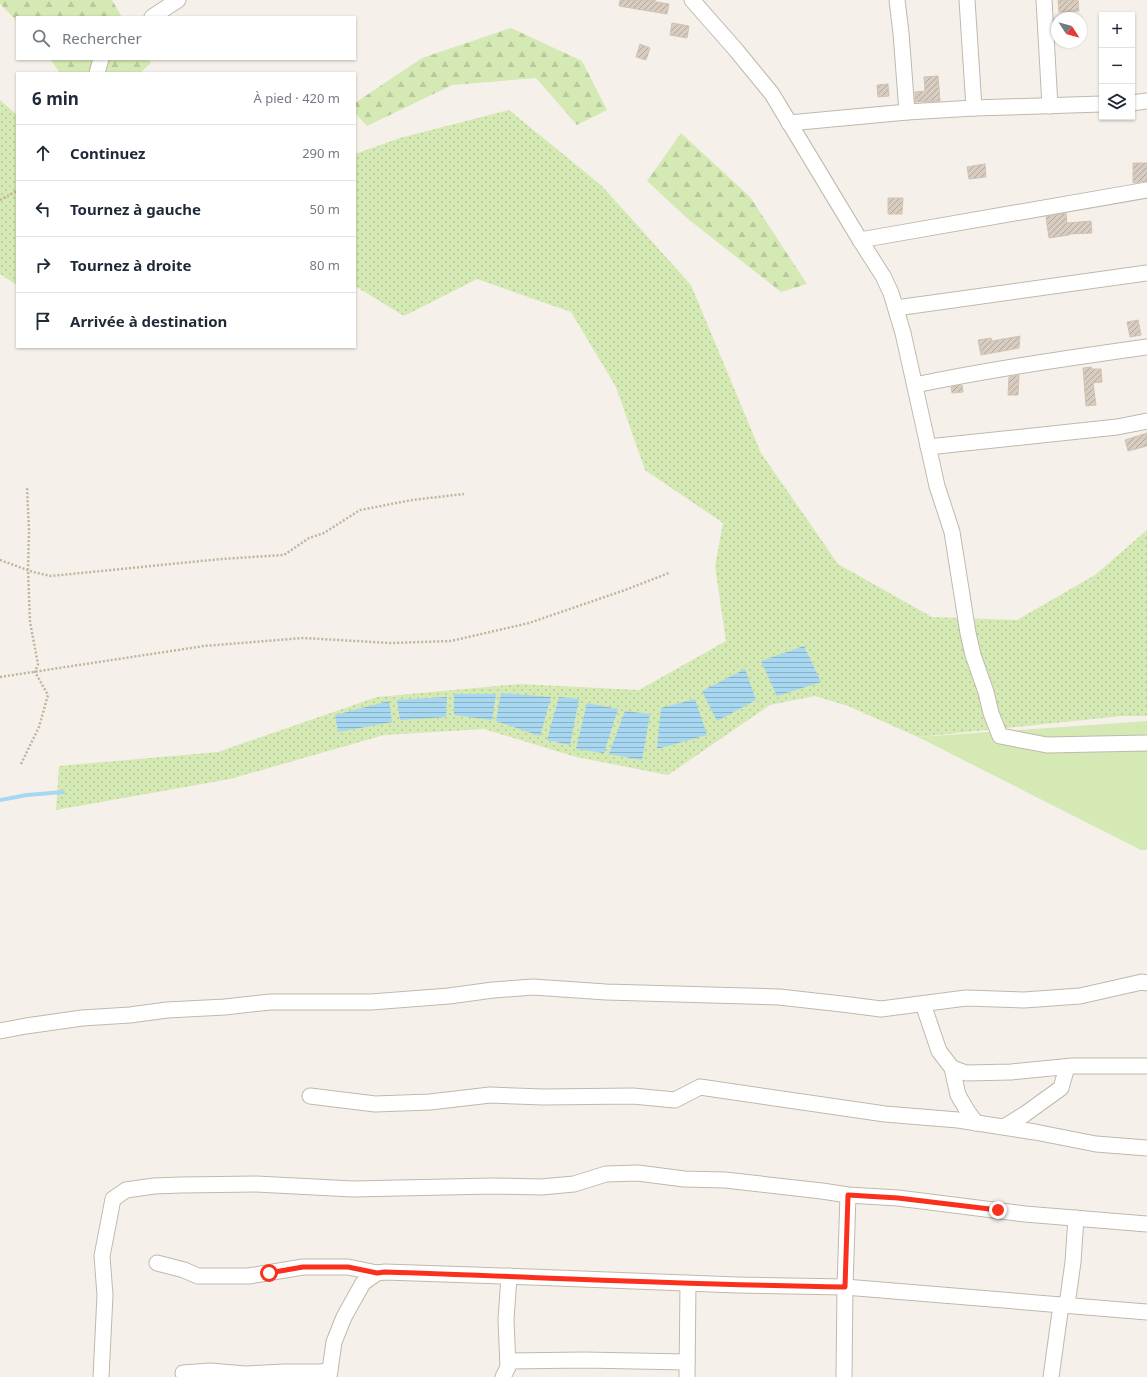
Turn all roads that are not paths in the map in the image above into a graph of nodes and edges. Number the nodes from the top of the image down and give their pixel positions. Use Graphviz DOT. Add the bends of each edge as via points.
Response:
graph roads {
  1 [pos="178,0"];
  2 [pos="692,0"];
  3 [pos="897,0"];
  4 [pos="967,0"];
  5 [pos="1044,0"];
  6 [pos="154,16"];
  7 [pos="101,60"];
  8 [pos="97,72"];
  9 [pos="1147,101"];
  10 [pos="1135,103"];
  11 [pos="1099,104"];
  12 [pos="1050,106"];
  13 [pos="974,108"];
  14 [pos="906,112"];
  15 [pos="789,123"];
  16 [pos="1147,190"];
  17 [pos="860,240"];
  18 [pos="1147,274"];
  19 [pos="896,308"];
  20 [pos="1147,348"];
  21 [pos="915,385"];
  22 [pos="1147,421"];
  23 [pos="928,447"];
  24 [pos="1147,744"];
  25 [pos="1147,983"];
  26 [pos="923,1004"];
  27 [pos="0,1031"];
  28 [pos="1067,1066"];
  29 [pos="1147,1066"];
  30 [pos="952,1068"];
  31 [pos="310,1096"];
  32 [pos="976,1123"];
  33 [pos="1004,1127"];
  34 [pos="1147,1148"];
  35 [pos="848,1195"];
  36 [pos="1076,1218"];
  37 [pos="1147,1224"];
  38 [pos="157,1263"];
  39 [pos="377,1273"];
  40 [pos="509,1276"];
  41 [pos="688,1283"];
  42 [pos="845,1287"];
  43 [pos="1064,1305"];
  44 [pos="1147,1312"];
  45 [pos="508,1361"];
  46 [pos="687,1370"];
  47 [pos="183,1372"];
  48 [pos="329,1373"];
  49 [pos="101,1377"];
  50 [pos="502,1377"];
  51 [pos="844,1377"];
  52 [pos="1051,1377"];
  1 -- 6 [label="street"];
  2 -- 15 [label="street" via="772,94"];
  3 -- 14 [label="street"];
  4 -- 13 [label="street"];
  5 -- 12 [label="street"];
  7 -- 8 [label="street"];
  9 -- 10 [label="street"];
  11 -- 12 [label="street"];
  12 -- 13 [label="street"];
  13 -- 14 [label="street"];
  14 -- 15 [label="street"];
  15 -- 17 [label="street"];
  16 -- 17 [label="street"];
  17 -- 19 [label="street" via="883,276"];
  18 -- 19 [label="street"];
  19 -- 21 [label="street"];
  20 -- 21 [label="street" via="975,373"];
  21 -- 23 [label="street"];
  22 -- 23 [label="street" via="1117,427"];
  23 -- 24 [label="street" via="952,532 973,655 1000,736 1047,745"];
  25 -- 26 [label="street" via="1080,996 1024,1000 966,998"];
  26 -- 27 [label="street" via="882,1009 779,998 533,987 371,1002 270,1002 166,1010 82,1018"];
  26 -- 30 [label="street" via="939,1051"];
  28 -- 29 [label="street"];
  28 -- 30 [label="street" via="1011,1072 966,1073"];
  28 -- 33 [label="street" via="1061,1088"];
  30 -- 32 [label="street" via="958,1095"];
  31 -- 32 [label="street" via="375,1104 430,1102 490,1095 633,1096 675,1100 700,1087 885,1114"];
  32 -- 33 [label="street"];
  33 -- 34 [label="street" via="1096,1144"];
  35 -- 36 [label="street" via="898,1198"];
  35 -- 42 [label="street"];
  35 -- 49 [label="street" via="725,1180 684,1179 638,1173 606,1174 574,1184 541,1187 353,1189 213,1184 154,1186 126,1190 113,1200 102,1256 104,1295"];
  36 -- 37 [label="street"];
  36 -- 43 [label="street" via="1072,1262"];
  38 -- 39 [label="street" via="198,1276 248,1276 303,1267 348,1267"];
  39 -- 40 [label="street"];
  39 -- 48 [label="street" via="363,1283 344,1317 334,1342"];
  40 -- 41 [label="street"];
  40 -- 45 [label="street" via="506,1320"];
  41 -- 42 [label="street"];
  41 -- 46 [label="street"];
  42 -- 43 [label="street"];
  42 -- 51 [label="street"];
  43 -- 44 [label="street"];
  43 -- 52 [label="street"];
  45 -- 46 [label="street" via="584,1360"];
  45 -- 50 [label="street" via="508,1367"];
  47 -- 48 [label="street"];
}
